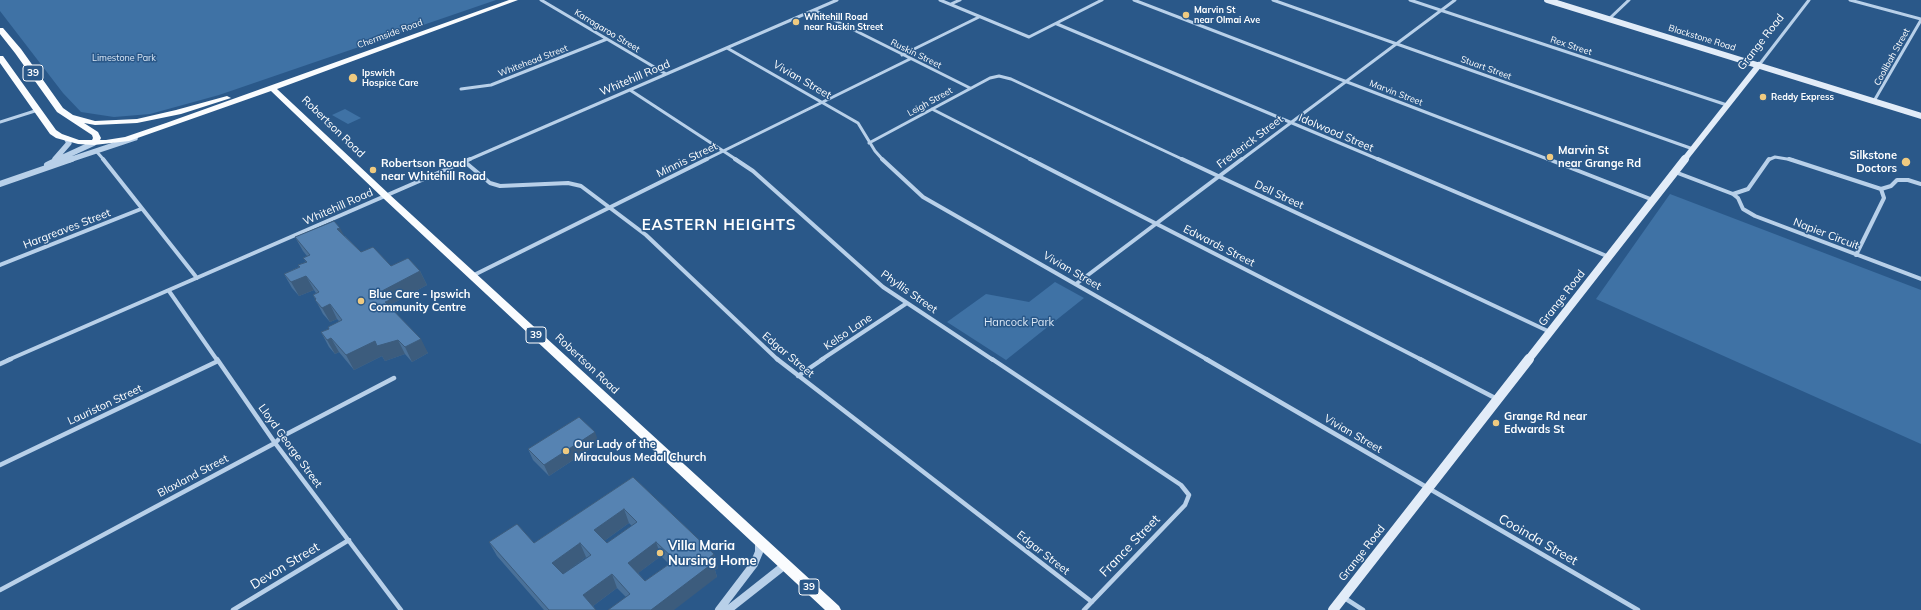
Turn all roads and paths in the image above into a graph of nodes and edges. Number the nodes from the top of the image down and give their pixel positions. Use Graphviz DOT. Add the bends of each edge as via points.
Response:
graph roads {
  1 [pos="515,0"];
  2 [pos="541,0"];
  3 [pos="838,0"];
  4 [pos="940,0"];
  5 [pos="960,0"];
  6 [pos="1102,0"];
  7 [pos="1134,0"];
  8 [pos="1147,0"];
  9 [pos="1273,0"];
  10 [pos="1410,0"];
  11 [pos="1455,0"];
  12 [pos="1547,0"];
  13 [pos="1629,0"];
  14 [pos="1809,0"];
  15 [pos="1850,0"];
  16 [pos="1141,3"];
  17 [pos="950,4"];
  18 [pos="814,10"];
  19 [pos="1441,10"];
  20 [pos="979,17"];
  21 [pos="1609,19"];
  22 [pos="1921,20"];
  23 [pos="1057,24"];
  24 [pos="0,30"];
  25 [pos="607,39"];
  26 [pos="1397,44"];
  27 [pos="727,48"];
  28 [pos="902,55"];
  29 [pos="0,58"];
  30 [pos="910,59"];
  31 [pos="1758,65"];
  32 [pos="666,74"];
  33 [pos="999,76"];
  34 [pos="1346,82"];
  35 [pos="271,87"];
  36 [pos="970,88"];
  37 [pos="461,89"];
  38 [pos="630,90"];
  39 [pos="1874,101"];
  40 [pos="823,102"];
  41 [pos="1727,105"];
  42 [pos="47,107"];
  43 [pos="932,109"];
  44 [pos="164,115"];
  45 [pos="67,116"];
  46 [pos="1921,116"];
  47 [pos="0,122"];
  48 [pos="1290,123"];
  49 [pos="169,125"];
  50 [pos="67,139"];
  51 [pos="94,143"];
  52 [pos="869,143"];
  53 [pos="1693,149"];
  54 [pos="97,152"];
  55 [pos="724,152"];
  56 [pos="465,162"];
  57 [pos="48,166"];
  58 [pos="1675,172"];
  59 [pos="1219,177"];
  60 [pos="0,184"];
  61 [pos="1921,184"];
  62 [pos="1881,189"];
  63 [pos="1733,194"];
  64 [pos="386,196"];
  65 [pos="1653,200"];
  66 [pos="610,208"];
  67 [pos="141,210"];
  68 [pos="1156,224"];
  69 [pos="1856,255"];
  70 [pos="1609,257"];
  71 [pos="0,265"];
  72 [pos="472,276"];
  73 [pos="197,278"];
  74 [pos="1921,279"];
  75 [pos="1076,284"];
  76 [pos="169,291"];
  77 [pos="907,303"];
  78 [pos="1550,332"];
  79 [pos="218,361"];
  80 [pos="0,364"];
  81 [pos="798,376"];
  82 [pos="394,378"];
  83 [pos="1498,399"];
  84 [pos="275,443"];
  85 [pos="0,465"];
  86 [pos="1428,488"];
  87 [pos="1189,495"];
  88 [pos="349,540"];
  89 [pos="759,541"];
  90 [pos="785,565"];
  91 [pos="0,590"];
  92 [pos="1343,597"];
  93 [pos="1092,602"];
  94 [pos="233,610"];
  95 [pos="401,610"];
  96 [pos="720,610"];
  97 [pos="728,610"];
  98 [pos="834,610"];
  99 [pos="1084,610"];
  100 [pos="1333,610"];
  101 [pos="1362,610"];
  102 [pos="1638,610"];
  1 -- 35 [label="main road, Chermside Road"];
  2 -- 25 [label="street, Karragaroo Street"];
  3 -- 18 [label="street, Whitehill Road"];
  4 -- 17 [label="street"];
  5 -- 17 [label="street"];
  6 -- 23 [label="street"];
  7 -- 16 [label="street, Marvin Street"];
  8 -- 16 [label="street"];
  9 -- 26 [label="street, Stuart Street"];
  10 -- 19 [label="street, Rex Street"];
  11 -- 19 [label="street, Frederick Street"];
  12 -- 21 [label="main road, Blackstone Road"];
  13 -- 21 [label="street"];
  14 -- 31 [label="street, Grange Road"];
  15 -- 22 [label="street"];
  16 -- 34 [label="street, Marvin Street"];
  17 -- 20 [label="street"];
  18 -- 27 [label="street, Whitehill Road"];
  18 -- 28 [label="street, Ruskin Street"];
  19 -- 26 [label="street, Frederick Street"];
  19 -- 41 [label="street, Rex Street"];
  20 -- 23 [label="street" via="1029,37"];
  20 -- 28 [label="street"];
  21 -- 31 [label="main road, Blackstone Road"];
  22 -- 39 [label="street, Coolibah Street"];
  23 -- 48 [label="street, Idolwood Street"];
  24 -- 42 [label="main road, 39" via="18,51"];
  25 -- 32 [label="street, Karragaroo Street"];
  25 -- 37 [label="street, Whitehead Street" via="506,80"];
  26 -- 34 [label="street, Frederick Street"];
  26 -- 53 [label="street, Stuart Street"];
  27 -- 32 [label="street, Whitehill Road"];
  27 -- 40 [label="street, Vivian Street"];
  28 -- 30 [label="street, Ruskin Street"];
  29 -- 42 [label="main road, 39"];
  30 -- 36 [label="street, Ruskin Street"];
  30 -- 40 [label="street, Minnis Street"];
  31 -- 39 [label="main road, Blackstone Road"];
  31 -- 41 [label="main road, Grange Road"];
  32 -- 38 [label="street, Whitehill Road"];
  33 -- 36 [label="street, Leigh Street"];
  33 -- 59 [label="street, Dell Street" via="1011,79"];
  34 -- 48 [label="street, Frederick Street"];
  34 -- 65 [label="street, Marvin Street"];
  35 -- 44 [label="main road, Chermside Road / 39"];
  35 -- 49 [label="main road, Chermside Road / 39"];
  35 -- 64 [label="main road, Robertson Road / 39"];
  36 -- 43 [label="street, Leigh Street"];
  38 -- 55 [label="street, Phyllis Street"];
  38 -- 56 [label="street, Whitehill Road"];
  39 -- 46 [label="main road, Blackstone Road"];
  40 -- 52 [label="street, Vivian Street" via="858,123"];
  40 -- 55 [label="street, Minnis Street"];
  41 -- 53 [label="main road, Grange Road"];
  42 -- 45 [label="main road, 39"];
  42 -- 47 [label="street"];
  42 -- 50 [label="main road, 39" via="53,132"];
  43 -- 52 [label="street, Leigh Street"];
  43 -- 68 [label="street, Edwards Street"];
  44 -- 45 [label="main road, 39" via="110,123 87,122"];
  44 -- 51 [label="main road, Chermside Road" via="143,126"];
  45 -- 51 [label="main road" via="92,130 97,138"];
  48 -- 59 [label="street, Frederick Street"];
  48 -- 70 [label="street, Idolwood Street"];
  49 -- 51 [label="main road, 39" via="126,138"];
  49 -- 54 [label="street, Chermside Road"];
  50 -- 51 [label="main road, 39"];
  50 -- 57 [label="street" via="67,146"];
  51 -- 57 [label="street, Chermside Road" via="84,153"];
  52 -- 75 [label="street, Vivian Street" via="890,168 923,197"];
  53 -- 58 [label="main road, Grange Road"];
  54 -- 57 [label="street, Chermside Road"];
  54 -- 67 [label="street"];
  55 -- 66 [label="street, Minnis Street"];
  55 -- 77 [label="street, Phyllis Street" via="753,171 882,287"];
  56 -- 64 [label="street, Whitehill Road"];
  56 -- 66 [label="street, Edgar Street" via="490,183 500,186 568,183 582,186"];
  57 -- 60 [label="street, Chermside Road"];
  58 -- 63 [label="street"];
  58 -- 65 [label="main road, Grange Road"];
  59 -- 68 [label="street, Frederick Street"];
  59 -- 78 [label="street, Dell Street"];
  61 -- 62 [label="street" via="1897,180 1891,186"];
  62 -- 63 [label="street" via="1792,160 1775,157 1768,160 1748,189"];
  62 -- 69 [label="street" via="1884,198"];
  63 -- 69 [label="street, Napier Circuit" via="1743,209 1755,216"];
  64 -- 72 [label="main road, Robertson Road / 39"];
  64 -- 73 [label="street, Whitehill Road"];
  65 -- 70 [label="main road, Grange Road"];
  66 -- 72 [label="street, Minnis Street"];
  66 -- 81 [label="street, Edgar Street" via="646,235 775,358"];
  67 -- 71 [label="street, Hargreaves Street"];
  67 -- 73 [label="street"];
  68 -- 75 [label="street, Frederick Street"];
  68 -- 83 [label="street, Edwards Street"];
  69 -- 74 [label="street, Napier Circuit"];
  70 -- 78 [label="main road, Grange Road"];
  72 -- 89 [label="main road, Robertson Road / 39"];
  73 -- 76 [label="street, Whitehill Road"];
  75 -- 86 [label="street, Vivian Street"];
  76 -- 79 [label="street, Lloyd George Street"];
  76 -- 80 [label="street, Whitehill Road"];
  77 -- 81 [label="street, Kelso Lane"];
  77 -- 87 [label="street, Phyllis Street" via="1181,485"];
  78 -- 83 [label="main road, Grange Road"];
  79 -- 84 [label="street, Lloyd George Street"];
  79 -- 85 [label="street, Lauriston Street"];
  81 -- 93 [label="street, Edgar Street"];
  82 -- 84 [label="street, Blaxland Street" via="281,437"];
  83 -- 86 [label="main road, Grange Road"];
  84 -- 88 [label="street, Lloyd George Street"];
  84 -- 91 [label="street, Blaxland Street"];
  86 -- 92 [label="main road, Grange Road"];
  86 -- 102 [label="street, Cooinda Street"];
  87 -- 93 [label="street, France Street" via="1185,505"];
  88 -- 94 [label="street, Devon Street"];
  88 -- 95 [label="street, Lloyd George Street"];
  89 -- 90 [label="main road, Robertson Road / 39"];
  89 -- 96 [label="street" via="759,552 754,564"];
  90 -- 97 [label="street"];
  90 -- 98 [label="main road, Robertson Road / 39"];
  92 -- 100 [label="main road, Grange Road"];
  92 -- 101 [label="street"];
  93 -- 99 [label="street, France Street"];
}
